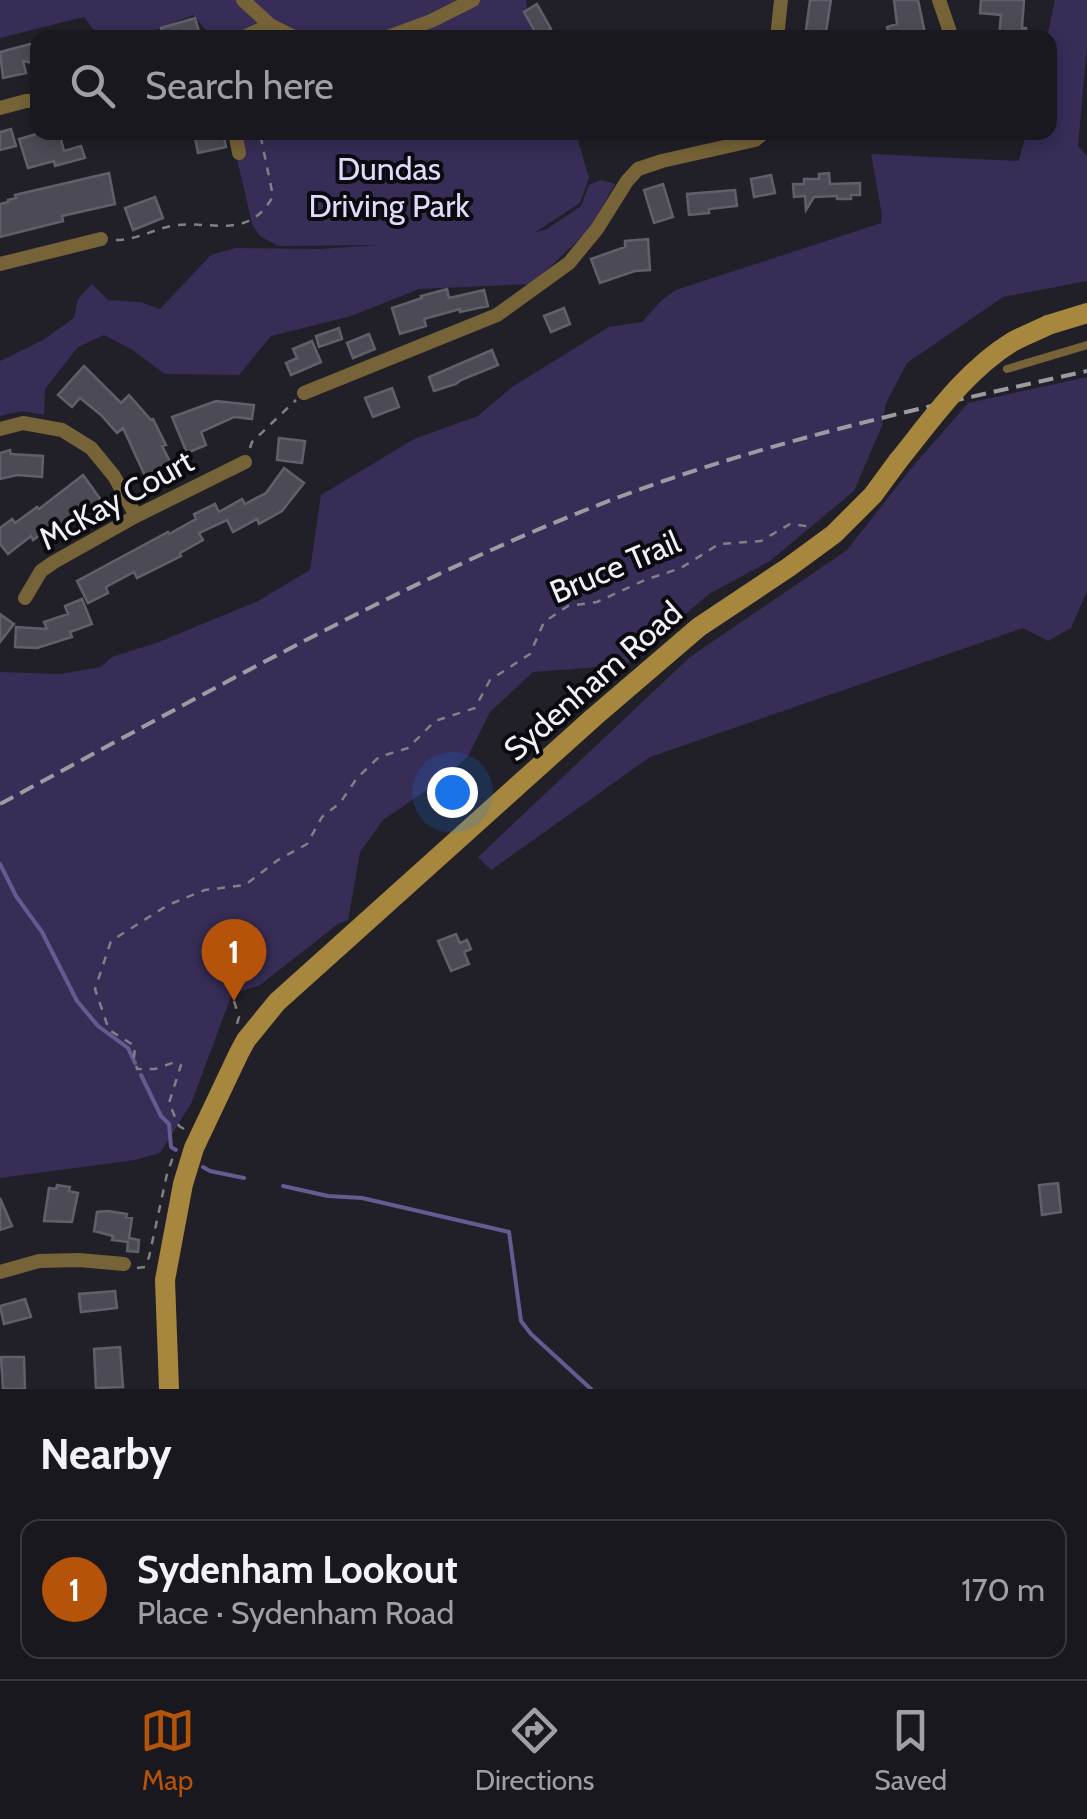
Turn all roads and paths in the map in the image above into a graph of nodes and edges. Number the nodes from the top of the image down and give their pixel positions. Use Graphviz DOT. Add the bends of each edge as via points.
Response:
graph roads {
  1 [pos="243,0"];
  2 [pos="473,0"];
  3 [pos="781,0"];
  4 [pos="939,0"];
  5 [pos="270,25"];
  6 [pos="259,30"];
  7 [pos="280,30"];
  8 [pos="407,30"];
  9 [pos="778,30"];
  10 [pos="949,30"];
  11 [pos="30,102"];
  12 [pos="0,108"];
  13 [pos="237,140"];
  14 [pos="261,140"];
  15 [pos="755,140"];
  16 [pos="240,153"];
  17 [pos="102,239"];
  18 [pos="0,264"];
  19 [pos="1087,313"];
  20 [pos="1087,345"];
  21 [pos="1007,369"];
  22 [pos="304,392"];
  23 [pos="0,429"];
  24 [pos="244,462"];
  25 [pos="136,516"];
  26 [pos="825,529"];
  27 [pos="25,598"];
  28 [pos="184,1129"];
  29 [pos="172,1159"];
  30 [pos="124,1264"];
  31 [pos="0,1272"];
  32 [pos="169,1389"];
  1 -- 5 [label="street"];
  2 -- 8 [label="street"];
  3 -- 9 [label="street"];
  4 -- 10 [label="street"];
  5 -- 6 [label="street"];
  5 -- 7 [label="street"];
  11 -- 12 [label="street"];
  13 -- 16 [label="street"];
  14 -- 17 [label="path" via="274,196 250,221"];
  15 -- 22 [label="street" via="638,169 568,262 498,315"];
  17 -- 18 [label="street"];
  19 -- 32 [label="main road, Sydenham Road, bridge" via="1012,342 983,364 834,534 698,627 277,1002 246,1040 182,1184 165,1280"];
  20 -- 21 [label="lane"];
  22 -- 24 [label="path" via="252,442"];
  23 -- 25 [label="street" via="24,424 62,430 91,448"];
  24 -- 25 [label="street, McKay Court"];
  25 -- 27 [label="street, McKay Court" via="41,571"];
  26 -- 28 [label="path, Bruce Trail" via="790,524 761,541 720,544 682,568 598,602 568,606 544,622 530,654 490,680 475,708 435,721 408,748 379,756 322,817 307,844 245,885 205,890 168,905 111,941 95,989 109,1030 135,1046 137,1068 181,1066 169,1103"];
  29 -- 30 [label="path" via="146,1267"];
  30 -- 31 [label="street" via="39,1262"];
}
